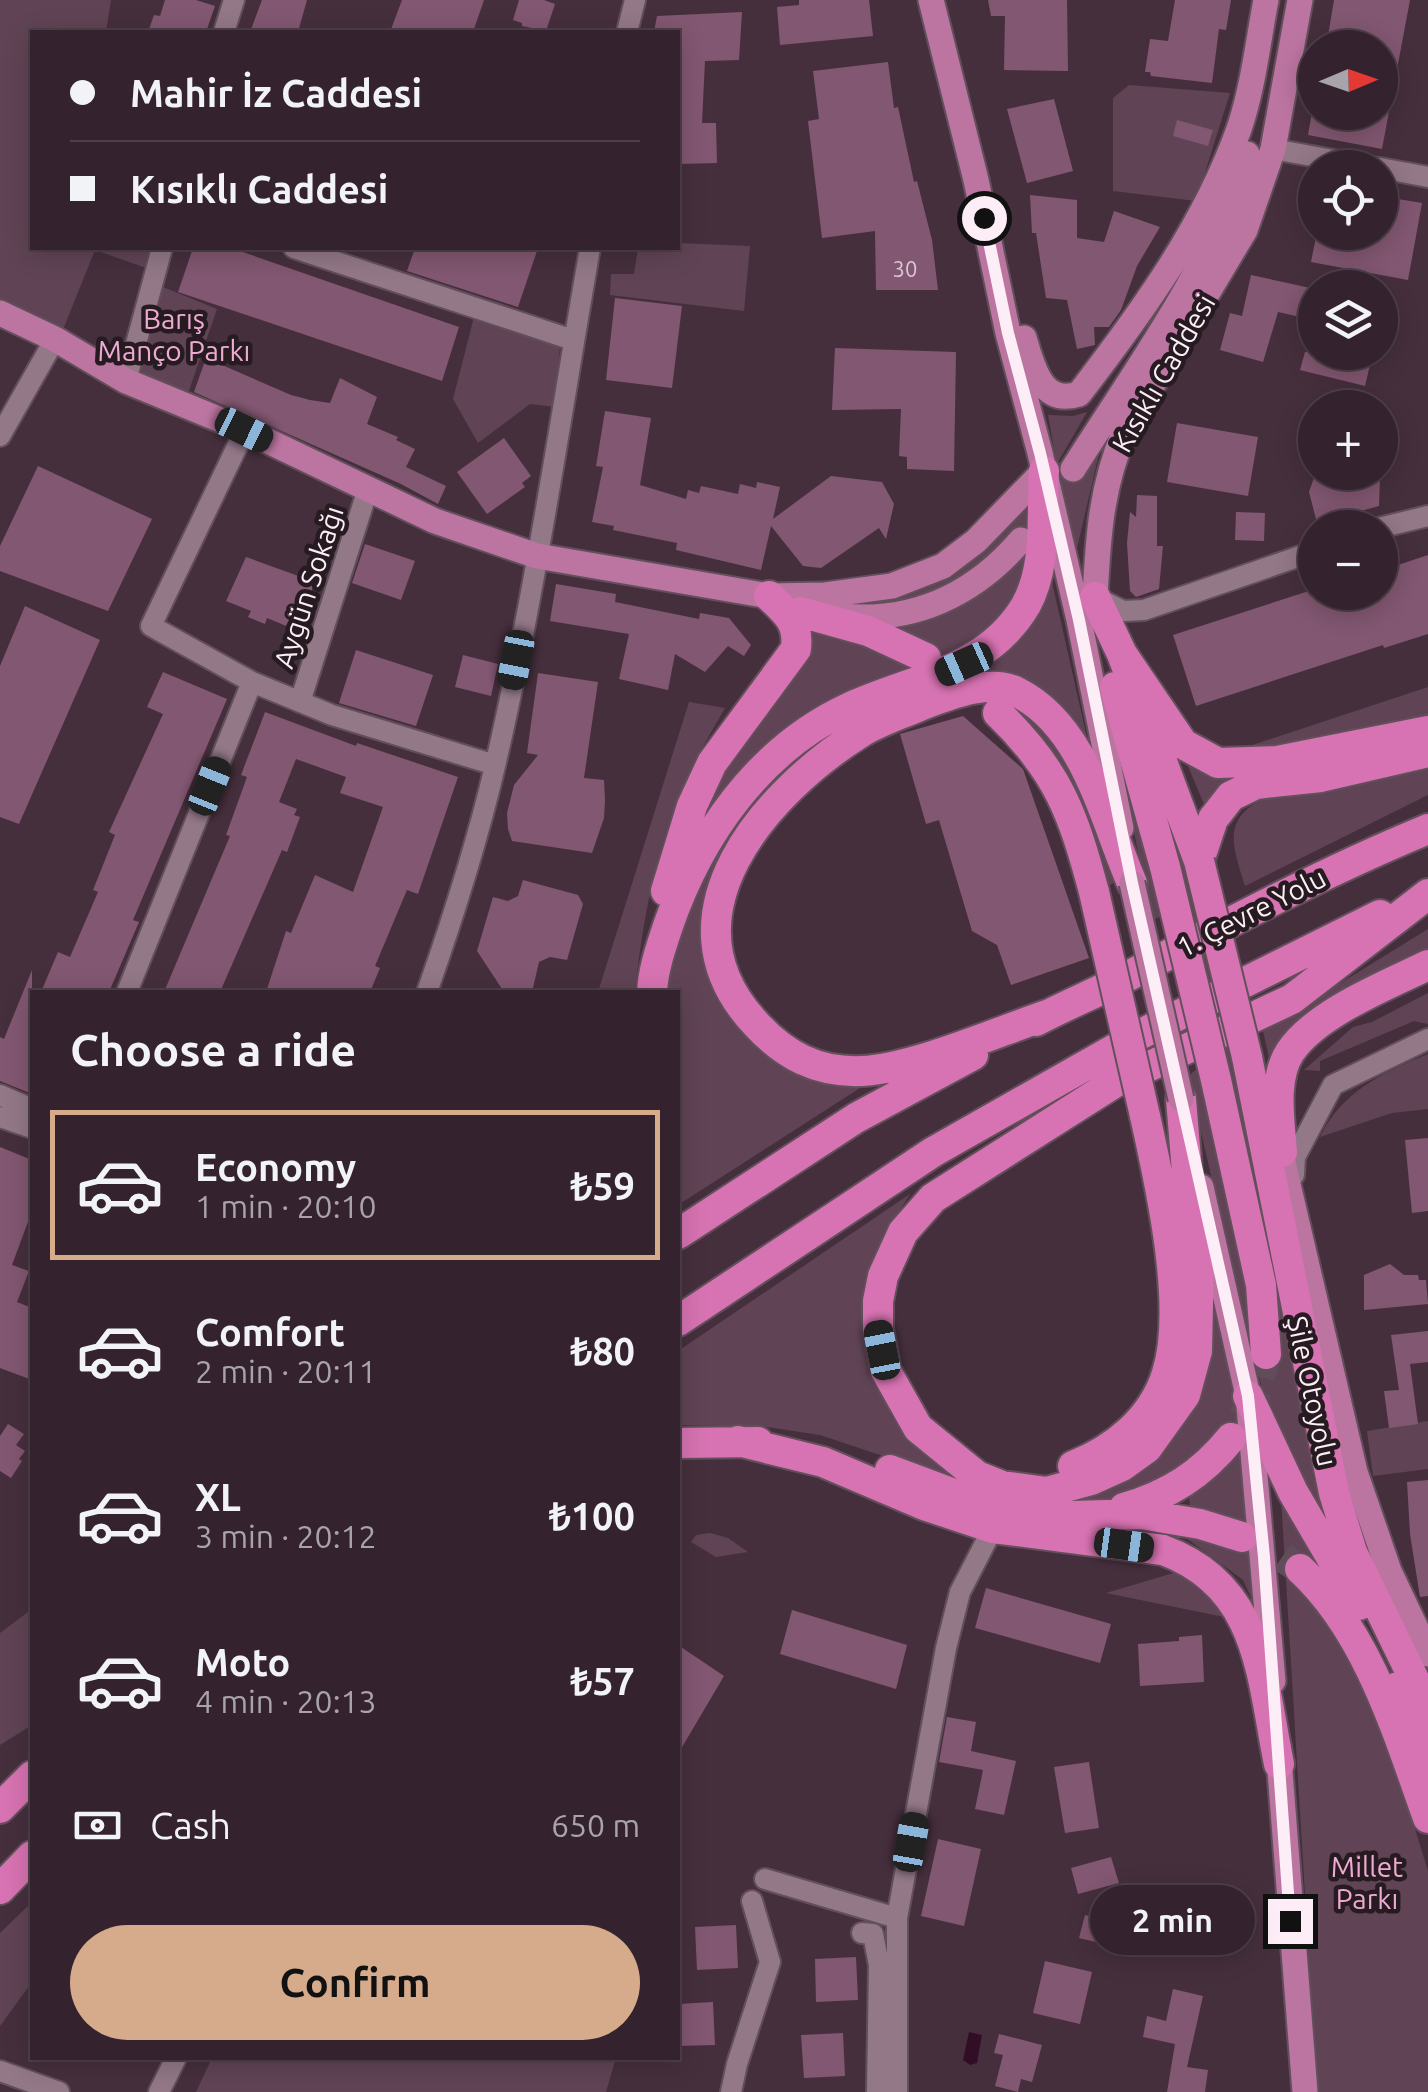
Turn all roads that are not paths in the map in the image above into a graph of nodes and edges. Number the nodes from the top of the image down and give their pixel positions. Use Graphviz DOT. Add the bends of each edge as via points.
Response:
graph roads {
  1 [pos="234,0"];
  2 [pos="636,0"];
  3 [pos="931,0"];
  4 [pos="1266,0"];
  5 [pos="1281,0"];
  6 [pos="1300,0"];
  7 [pos="225,30"];
  8 [pos="628,30"];
  9 [pos="1273,148"];
  10 [pos="1298,153"];
  11 [pos="1398,171"];
  12 [pos="1428,177"];
  13 [pos="976,180"];
  14 [pos="161,250"];
  15 [pos="300,250"];
  16 [pos="590,250"];
  17 [pos="0,313"];
  18 [pos="55,339"];
  19 [pos="574,340"];
  20 [pos="126,381"];
  21 [pos="244,430"];
  22 [pos="0,436"];
  23 [pos="1058,470"];
  24 [pos="368,489"];
  25 [pos="1428,516"];
  26 [pos="1398,523"];
  27 [pos="1021,540"];
  28 [pos="537,556"];
  29 [pos="1298,557"];
  30 [pos="769,596"];
  31 [pos="1095,597"];
  32 [pos="800,612"];
  33 [pos="1122,654"];
  34 [pos="926,658"];
  35 [pos="252,682"];
  36 [pos="300,702"];
  37 [pos="998,713"];
  38 [pos="1428,731"];
  39 [pos="1428,752"];
  40 [pos="495,765"];
  41 [pos="1428,816"];
  42 [pos="1428,829"];
  43 [pos="1399,841"];
  44 [pos="1199,860"];
  45 [pos="1132,883"];
  46 [pos="1428,894"];
  47 [pos="1428,965"];
  48 [pos="653,987"];
  49 [pos="129,990"];
  50 [pos="429,990"];
  51 [pos="1050,1014"];
  52 [pos="1428,1039"];
  53 [pos="1247,1058"];
  54 [pos="0,1095"];
  55 [pos="1181,1100"];
  56 [pos="30,1108"];
  57 [pos="0,1117"];
  58 [pos="30,1127"];
  59 [pos="1282,1152"];
  60 [pos="1292,1207"];
  61 [pos="680,1233"];
  62 [pos="680,1319"];
  63 [pos="1266,1354"];
  64 [pos="1248,1396"];
  65 [pos="1232,1438"];
  66 [pos="738,1441"];
  67 [pos="680,1443"];
  68 [pos="957,1460"];
  69 [pos="1086,1514"];
  70 [pos="993,1528"];
  71 [pos="1242,1538"];
  72 [pos="1300,1569"];
  73 [pos="1428,1654"];
  74 [pos="1428,1708"];
  75 [pos="1428,1763"];
  76 [pos="1279,1764"];
  77 [pos="30,1778"];
  78 [pos="0,1808"];
  79 [pos="1428,1818"];
  80 [pos="30,1858"];
  81 [pos="765,1879"];
  82 [pos="0,1889"];
  83 [pos="752,1901"];
  84 [pos="897,1918"];
  85 [pos="862,1933"];
  86 [pos="175,2060"];
  87 [pos="0,2071"];
  88 [pos="59,2092"];
  89 [pos="160,2092"];
  90 [pos="731,2092"];
  91 [pos="877,2092"];
  92 [pos="897,2092"];
  93 [pos="1305,2092"];
  1 -- 7 [label="street"];
  2 -- 8 [label="street"];
  3 -- 13 [label="main road"];
  4 -- 13 [label="main road" via="1240,125 1221,173 1168,271 1079,394 1067,398 1044,390"];
  5 -- 23 [label="main road" via="1259,112 1223,215 1194,274"];
  6 -- 9 [label="main road, Kısıklı Caddesi"];
  9 -- 10 [label="street"];
  9 -- 31 [label="main road, Kısıklı Caddesi" via="1244,230 1113,457 1098,523"];
  11 -- 12 [label="street"];
  13 -- 23 [label="main road" via="1008,333"];
  14 -- 20 [label="street"];
  15 -- 19 [label="street"];
  16 -- 19 [label="street"];
  17 -- 18 [label="main road"];
  18 -- 20 [label="main road"];
  18 -- 22 [label="street"];
  19 -- 28 [label="street"];
  20 -- 21 [label="main road"];
  21 -- 24 [label="main road"];
  21 -- 35 [label="street" via="151,626"];
  23 -- 30 [label="main road" via="942,566 892,586"];
  23 -- 45 [label="main road" via="1079,620"];
  23 -- 48 [label="highway" via="1040,571 1010,626 964,664 848,708 781,750 702,848 674,909"];
  24 -- 28 [label="main road" via="435,521"];
  24 -- 36 [label="street, Aygün Sokağı"];
  25 -- 26 [label="street"];
  27 -- 32 [label="main road" via="981,578 929,608 877,617"];
  28 -- 30 [label="main road"];
  28 -- 40 [label="street"];
  29 -- 31 [label="street" via="1144,610 1124,610"];
  30 -- 32 [label="main road"];
  30 -- 48 [label="highway" via="793,619 796,648 728,740 692,806 666,890"];
  31 -- 33 [label="highway, Kısıklı Caddesi"];
  31 -- 63 [label="highway, bridge" via="1216,1080 1261,1285"];
  32 -- 34 [label="highway" via="868,630"];
  33 -- 38 [label="highway" via="1182,744 1218,762 1277,761"];
  33 -- 44 [label="highway, Kısıklı Caddesi"];
  35 -- 36 [label="street"];
  35 -- 49 [label="street"];
  36 -- 40 [label="street"];
  37 -- 68 [label="highway, bridge" via="1053,776 1094,892 1165,1212 1172,1348 1155,1398 1125,1438 1100,1455 1064,1469 1016,1473"];
  39 -- 44 [label="highway" via="1256,784 1231,796 1213,819"];
  40 -- 50 [label="street"];
  41 -- 43 [label="highway"];
  42 -- 43 [label="highway"];
  43 -- 51 [label="highway, 1. Çevre Yolu"];
  44 -- 53 [label="highway, Şile Otoyolu, bridge"];
  45 -- 51 [label="highway" via="1086,768 1063,731 1014,690 986,686 900,714 830,753 756,826 722,886 717,930 727,981 746,1014 799,1060 874,1070"];
  45 -- 55 [label="main road, bridge"];
  46 -- 62 [label="highway" via="1265,970 1033,1094"];
  46 -- 68 [label="highway" via="1292,999 1114,1083 950,1186 903,1232 878,1301 886,1371 918,1428"];
  47 -- 59 [label="highway" via="1336,1012 1289,1054 1278,1092"];
  51 -- 61 [label="highway" via="856,1118"];
  52 -- 60 [label="street" via="1332,1086 1295,1156"];
  53 -- 59 [label="main road"];
  53 -- 74 [label="highway, Şile Otoyolu" via="1334,1492 1352,1552"];
  54 -- 56 [label="street"];
  55 -- 64 [label="main road"];
  55 -- 68 [label="highway" via="1199,1259 1196,1350 1186,1395 1147,1448 1091,1480 1047,1492 1002,1486"];
  57 -- 58 [label="street"];
  59 -- 60 [label="main road"];
  60 -- 73 [label="main road" via="1355,1472 1388,1571"];
  64 -- 75 [label="highway, Şile Otoyolu" via="1293,1492 1365,1617"];
  64 -- 76 [label="main road"];
  65 -- 69 [label="highway" via="1211,1463 1172,1490"];
  66 -- 67 [label="highway"];
  66 -- 69 [label="highway" via="822,1446 974,1502 1038,1516"];
  66 -- 70 [label="highway" via="822,1462"];
  69 -- 71 [label="highway" via="1162,1517"];
  70 -- 76 [label="highway" via="1164,1550 1216,1580 1244,1616 1254,1642"];
  70 -- 84 [label="street" via="960,1592 946,1648"];
  72 -- 79 [label="highway" via="1344,1619"];
  76 -- 93 [label="main road"];
  77 -- 78 [label="highway"];
  80 -- 82 [label="highway"];
  81 -- 84 [label="street"];
  83 -- 90 [label="street" via="770,1962"];
  84 -- 92 [label="street"];
  85 -- 91 [label="street" via="873,1934 879,1965"];
  86 -- 89 [label="street"];
  87 -- 88 [label="street"];
}
